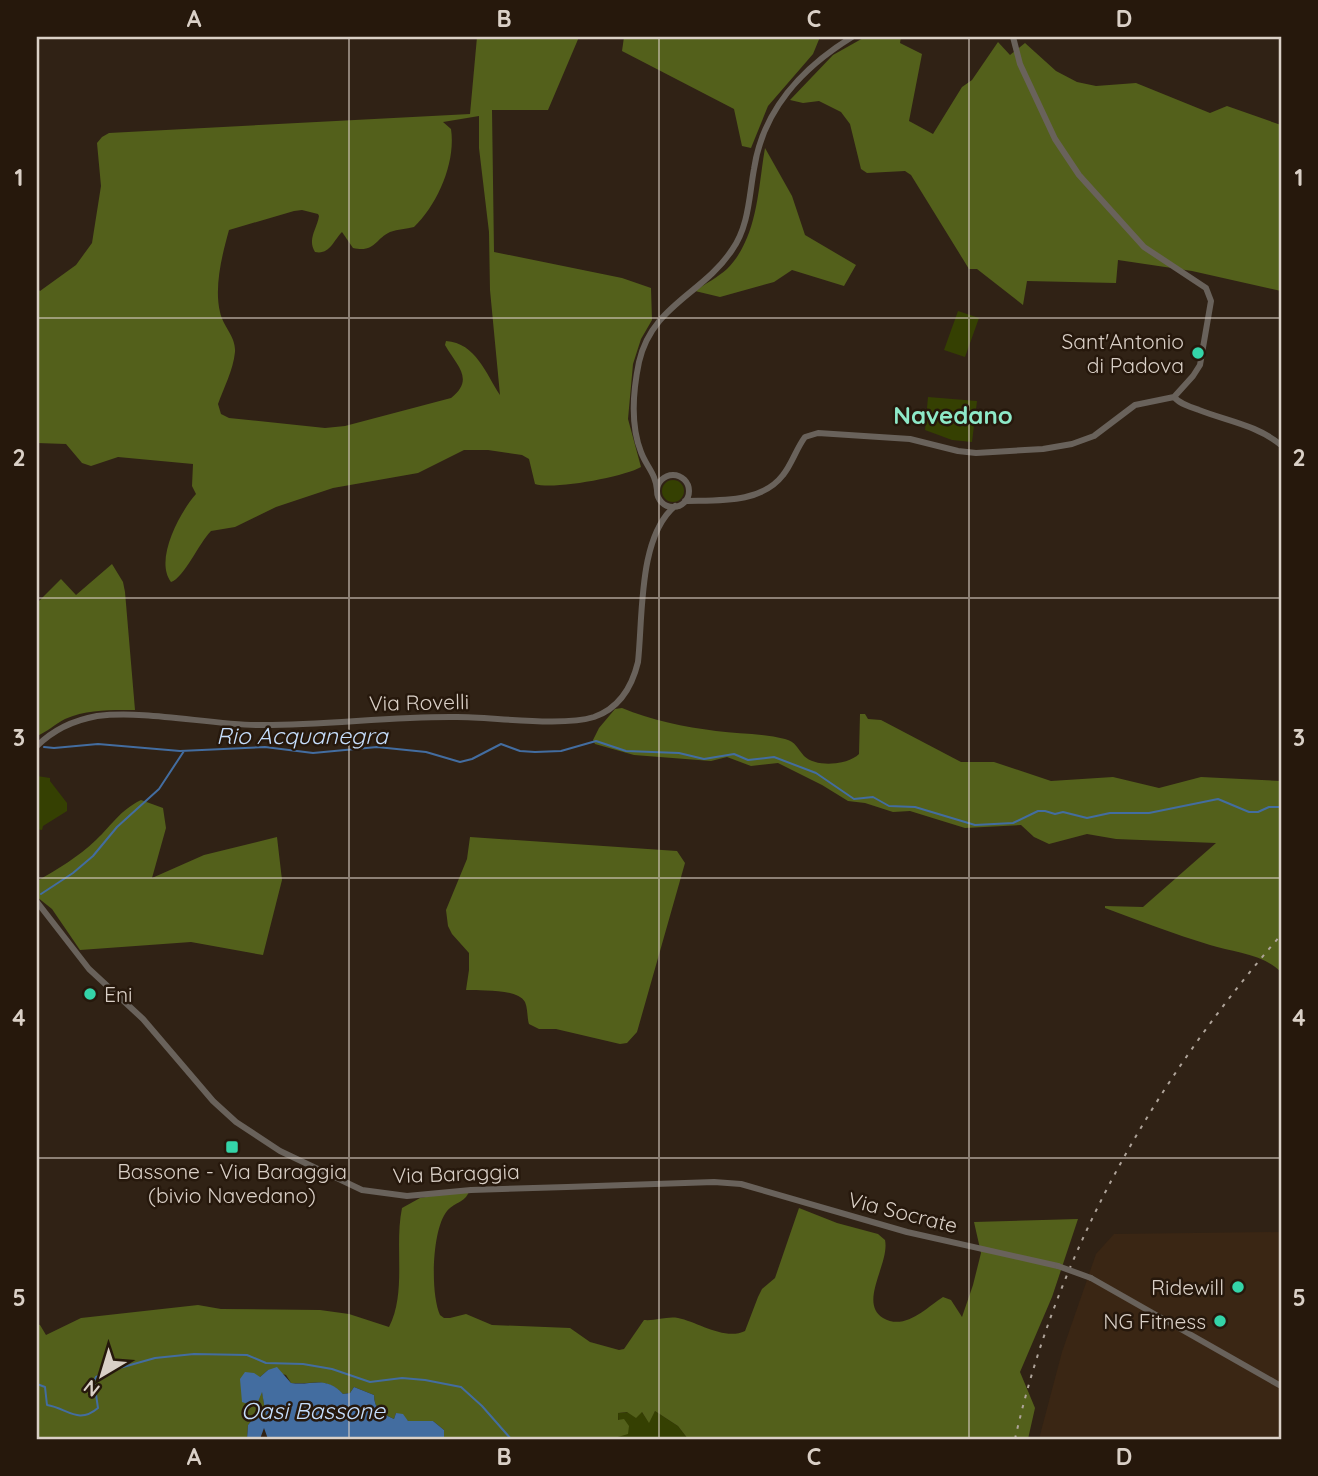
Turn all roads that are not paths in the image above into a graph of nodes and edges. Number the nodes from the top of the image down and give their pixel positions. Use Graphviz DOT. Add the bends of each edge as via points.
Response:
graph roads {
  1 [pos="852,37"];
  2 [pos="1013,37"];
  3 [pos="1174,397"];
  4 [pos="1281,445"];
  5 [pos="646,462"];
  6 [pos="671,475"];
  7 [pos="688,486"];
  8 [pos="657,490"];
  9 [pos="659,499"];
  10 [pos="708,500"];
  11 [pos="685,501"];
  12 [pos="675,506"];
  13 [pos="660,522"];
  14 [pos="37,746"];
  15 [pos="37,902"];
  16 [pos="741,1184"];
  17 [pos="1281,1386"];
  1 -- 5 [label="street" via="785,95 760,139 746,222 733,250 715,271 671,306 645,342 634,416"];
  2 -- 3 [label="street" via="1020,64 1055,139 1079,175 1144,247 1197,280 1209,294 1200,365"];
  3 -- 4 [label="street" via="1262,432"];
  3 -- 10 [label="street" via="1135,405 1084,440 1026,451 976,453 910,439 810,434 770,488 748,496"];
  5 -- 6 [label="street"];
  5 -- 8 [label="street"];
  6 -- 7 [label="street" via="682,477"];
  6 -- 8 [label="street" via="661,480"];
  7 -- 10 [label="street"];
  7 -- 11 [label="street"];
  8 -- 9 [label="street"];
  9 -- 12 [label="street"];
  9 -- 13 [label="street, Via Rovelli"];
  10 -- 11 [label="street"];
  11 -- 12 [label="street"];
  12 -- 13 [label="street, Via Rovelli"];
  13 -- 14 [label="street, Via Rovelli" via="648,557 635,676 616,706 595,716 260,725 101,716 70,724"];
  15 -- 16 [label="street, Via Baraggia" via="89,969 143,1020 236,1122 280,1151 362,1190 407,1196 567,1186"];
  16 -- 17 [label="street, Via Socrate, bridge" via="1091,1278"];
}
